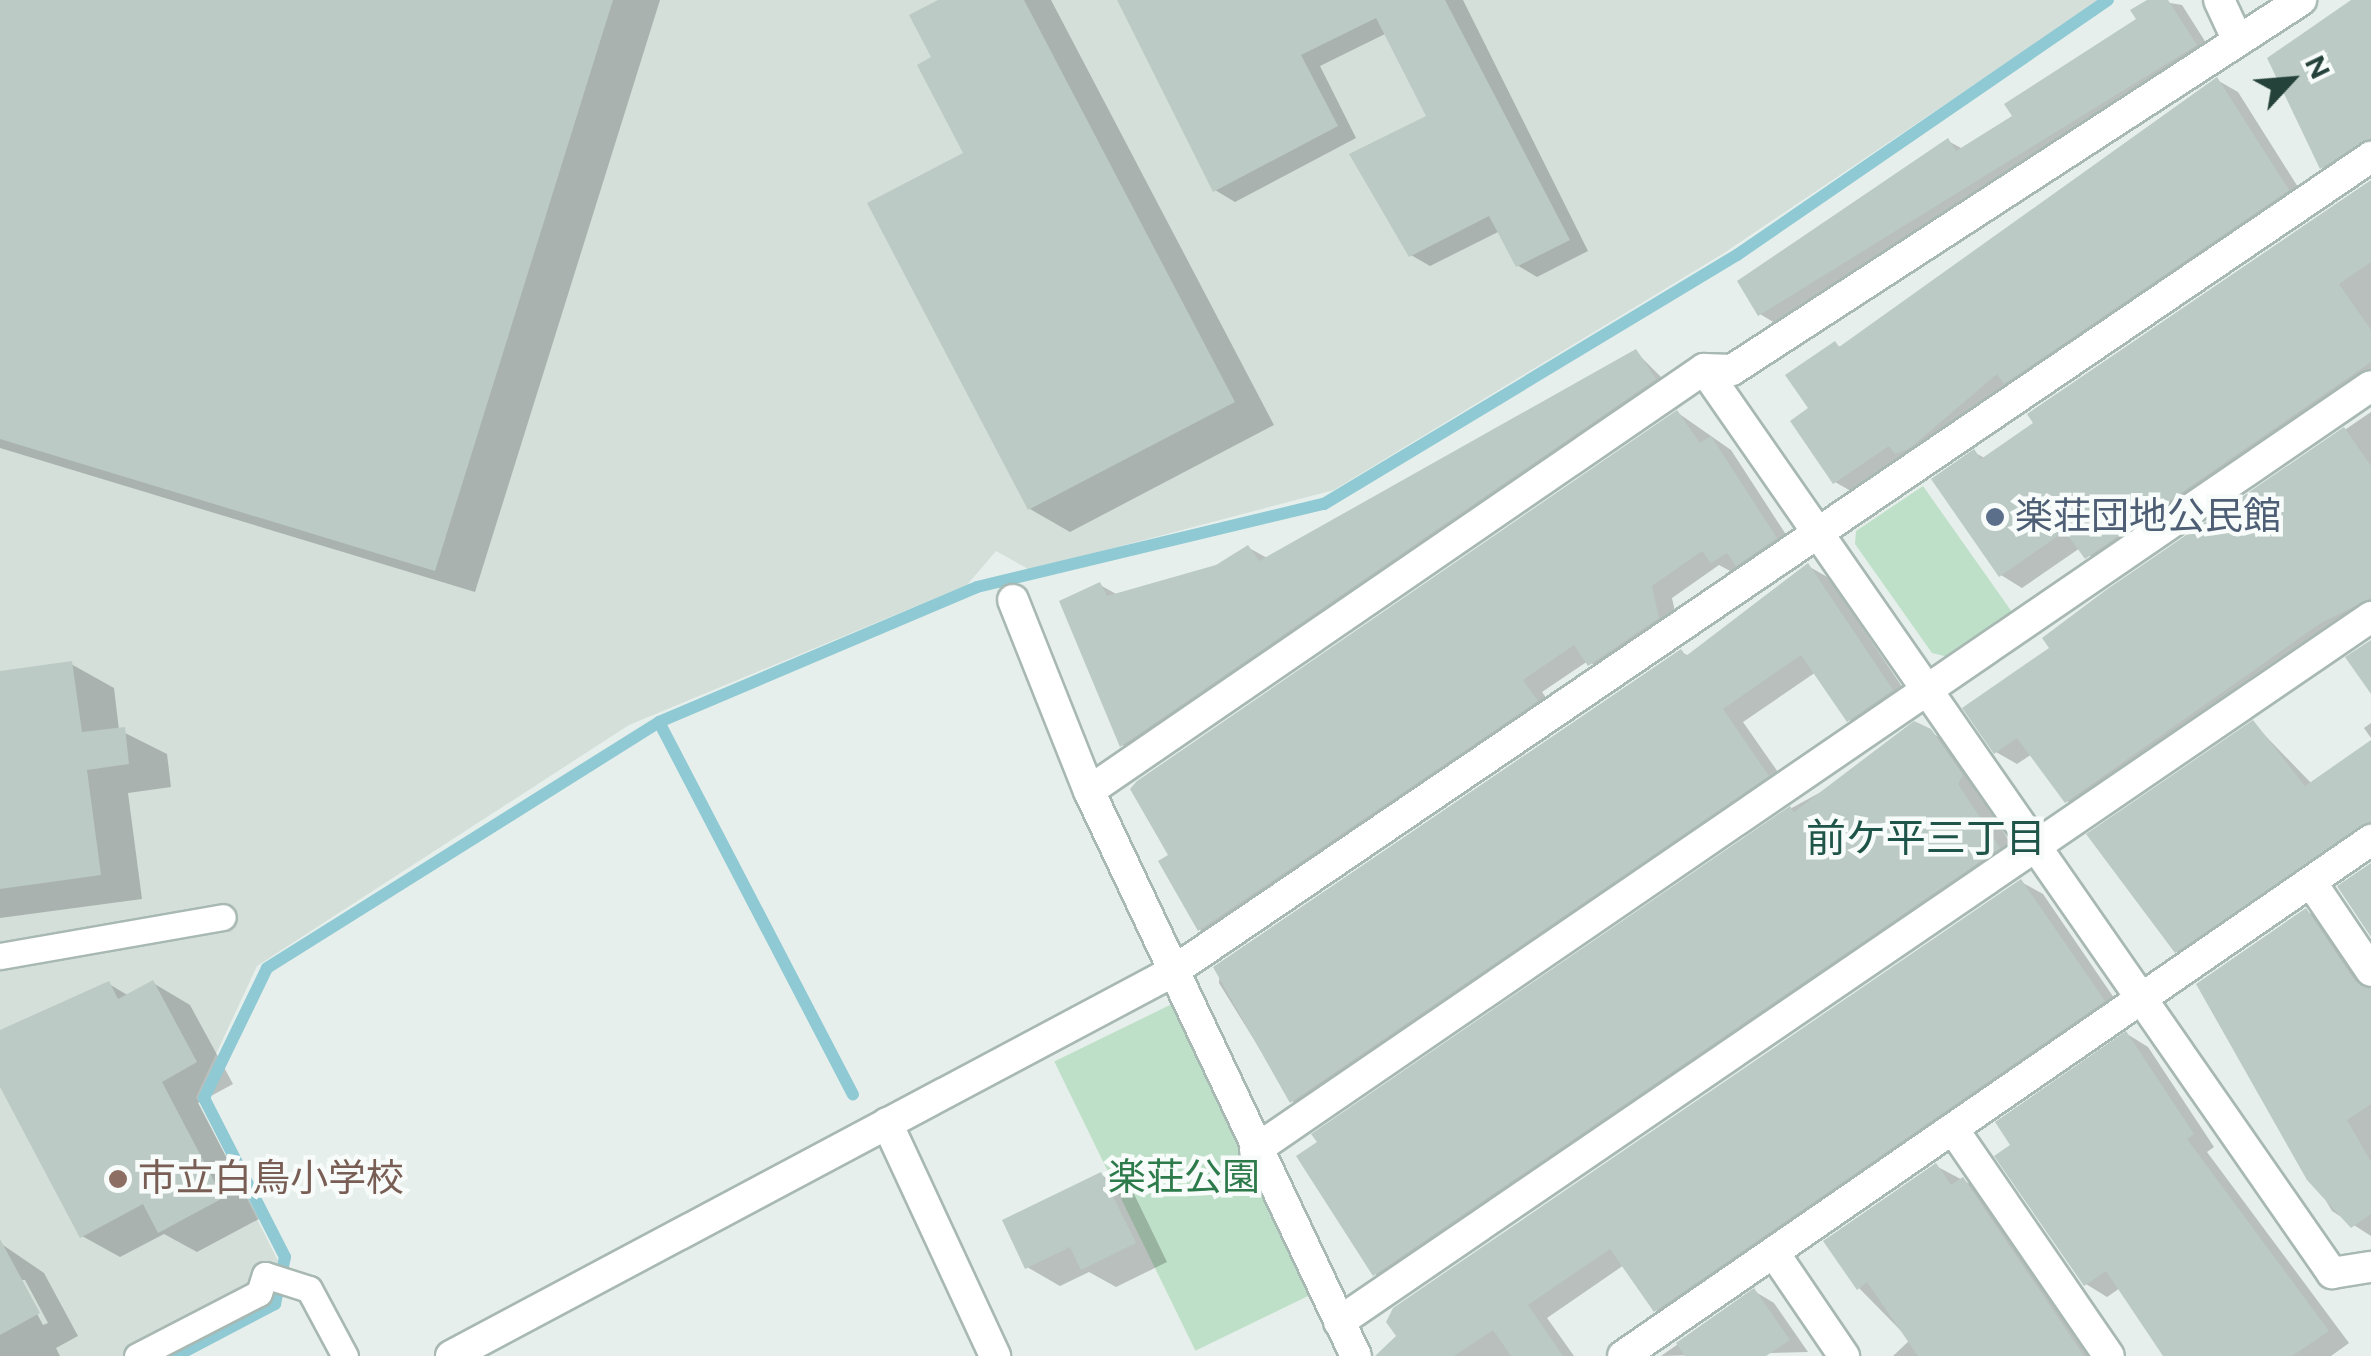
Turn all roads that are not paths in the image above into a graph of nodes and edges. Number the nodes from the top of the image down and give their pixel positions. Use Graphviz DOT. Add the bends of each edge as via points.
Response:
graph roads {
  1 [pos="2219,0"];
  2 [pos="2301,0"];
  3 [pos="2238,41"];
  4 [pos="2371,157"];
  5 [pos="1704,369"];
  6 [pos="2371,386"];
  7 [pos="1816,534"];
  8 [pos="1013,600"];
  9 [pos="2371,617"];
  10 [pos="1925,691"];
  11 [pos="1089,791"];
  12 [pos="2371,840"];
  13 [pos="2033,848"];
  14 [pos="2310,882"];
  15 [pos="222,918"];
  16 [pos="0,956"];
  17 [pos="2371,971"];
  18 [pos="1172,972"];
  19 [pos="2138,1002"];
  20 [pos="887,1123"];
  21 [pos="1954,1129"];
  22 [pos="1254,1150"];
  23 [pos="1774,1253"];
  24 [pos="2371,1267"];
  25 [pos="1339,1322"];
  26 [pos="137,1356"];
  27 [pos="344,1356"];
  28 [pos="450,1356"];
  29 [pos="995,1356"];
  30 [pos="1356,1356"];
  31 [pos="1622,1356"];
  32 [pos="1844,1356"];
  33 [pos="2110,1356"];
  1 -- 3 [label="street"];
  2 -- 3 [label="street"];
  3 -- 5 [label="street" via="1732,370"];
  4 -- 7 [label="street"];
  5 -- 7 [label="street"];
  5 -- 11 [label="street"];
  6 -- 10 [label="street"];
  7 -- 10 [label="street"];
  7 -- 18 [label="street"];
  8 -- 11 [label="street"];
  9 -- 13 [label="street"];
  10 -- 13 [label="street"];
  10 -- 22 [label="street"];
  11 -- 18 [label="street"];
  12 -- 14 [label="street"];
  13 -- 19 [label="street"];
  13 -- 25 [label="street"];
  14 -- 17 [label="street"];
  14 -- 19 [label="street"];
  15 -- 16 [label="lane"];
  18 -- 20 [label="street"];
  18 -- 22 [label="street"];
  19 -- 21 [label="street"];
  19 -- 24 [label="street" via="2332,1273"];
  20 -- 28 [label="street"];
  20 -- 29 [label="street"];
  21 -- 23 [label="street"];
  21 -- 33 [label="street"];
  22 -- 25 [label="street"];
  23 -- 31 [label="street"];
  23 -- 32 [label="street"];
  25 -- 30 [label="street"];
  26 -- 27 [label="lane" via="283,1280 310,1288"];
}
